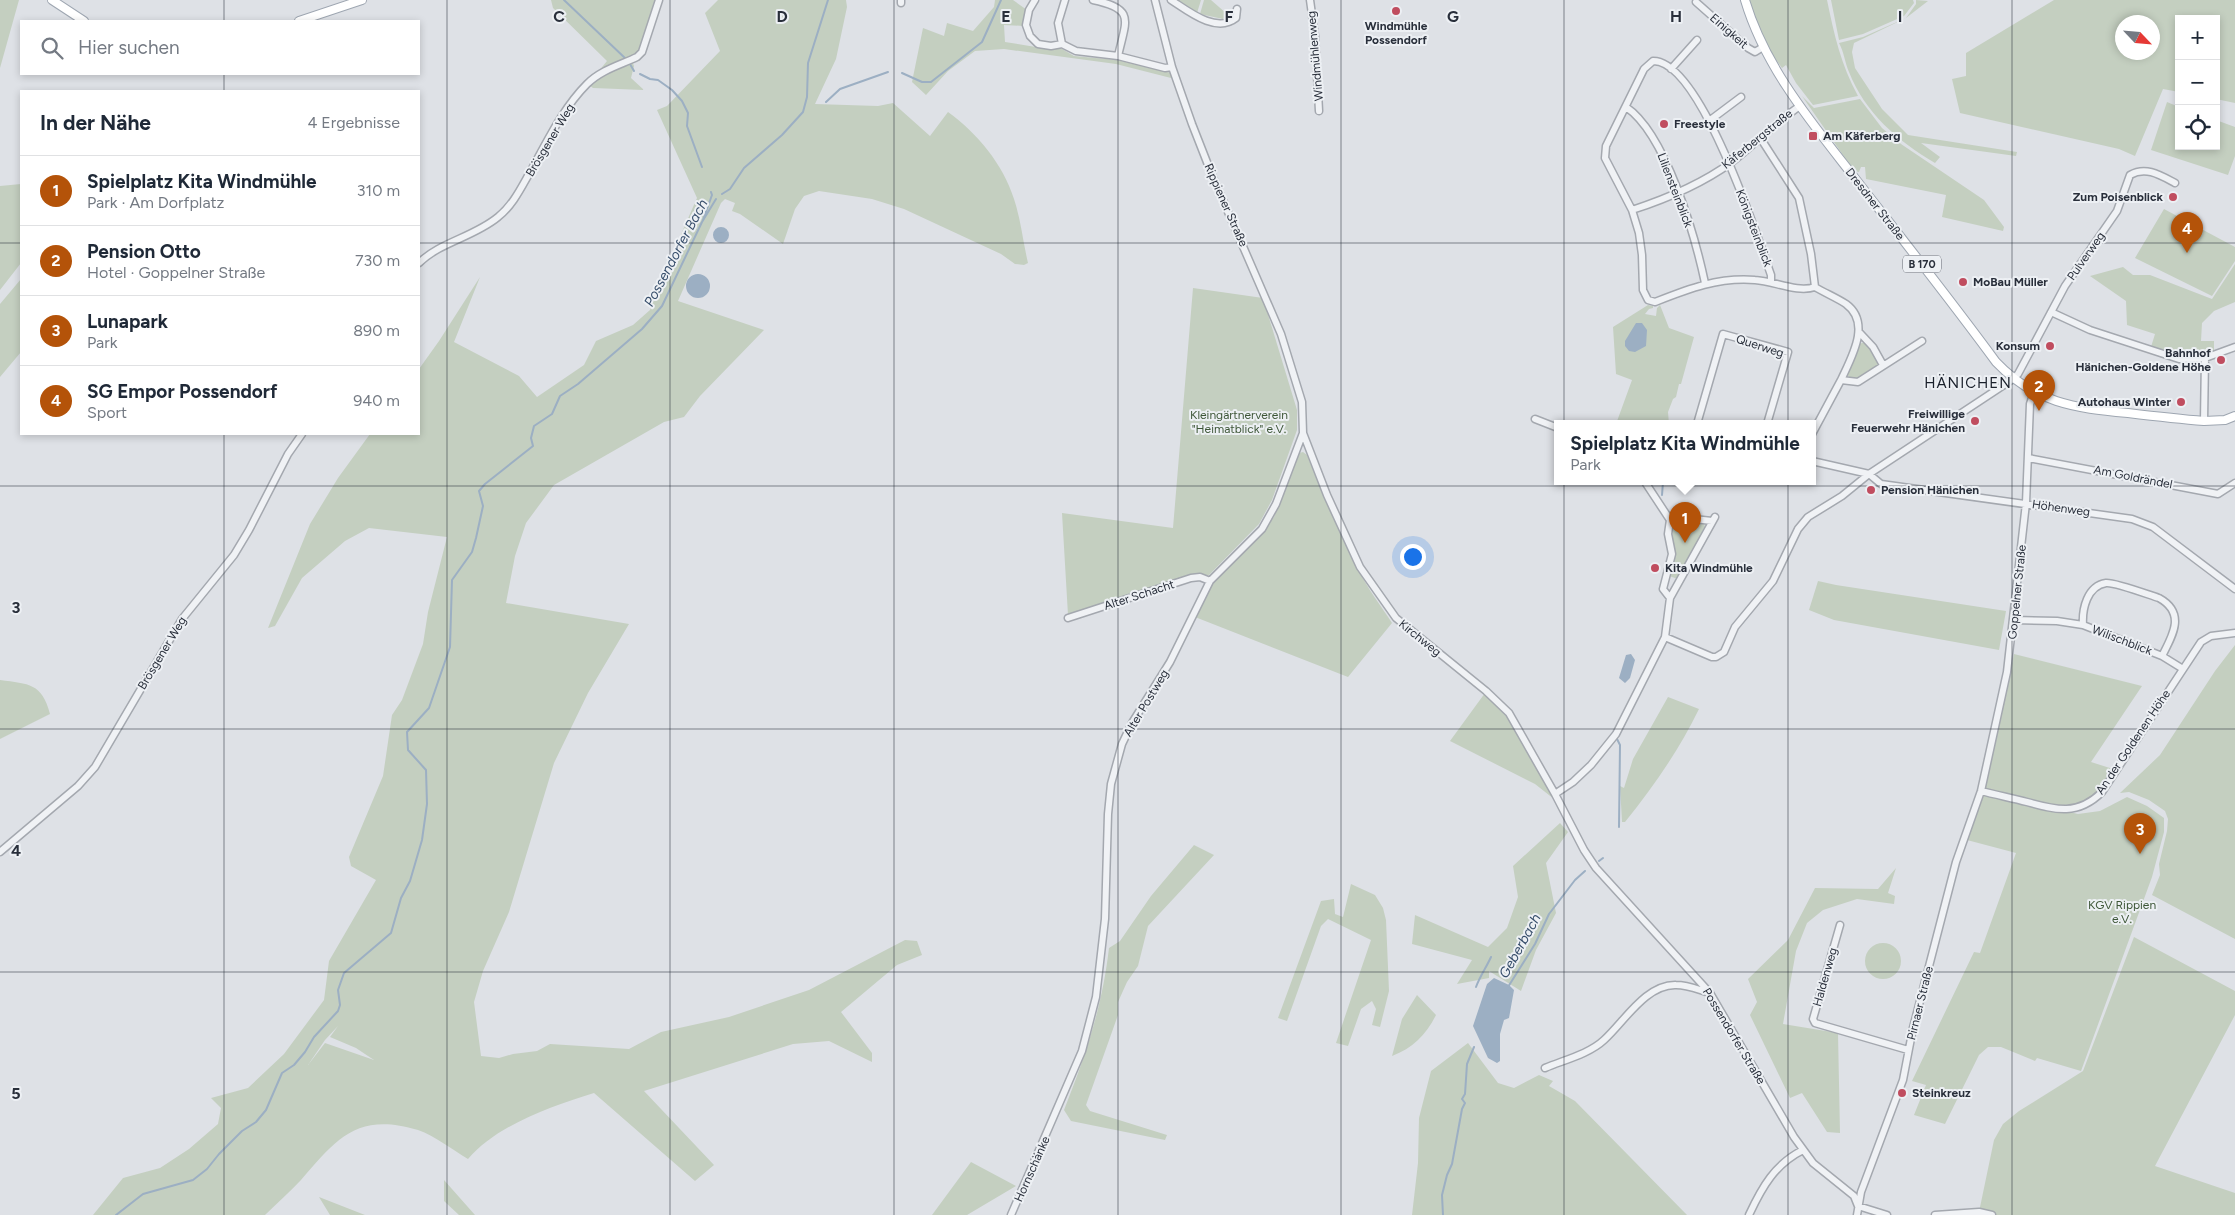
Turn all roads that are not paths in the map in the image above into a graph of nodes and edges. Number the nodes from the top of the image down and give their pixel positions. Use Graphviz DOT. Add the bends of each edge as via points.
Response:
graph roads {
  1 [pos="52,0"];
  2 [pos="362,0"];
  3 [pos="659,0"];
  4 [pos="1034,0"];
  5 [pos="1064,0"];
  6 [pos="1093,0"];
  7 [pos="1155,0"];
  8 [pos="1171,0"];
  9 [pos="1310,0"];
  10 [pos="1745,0"];
  11 [pos="1696,2"];
  12 [pos="1236,9"];
  13 [pos="82,20"];
  14 [pos="302,20"];
  15 [pos="1697,40"];
  16 [pos="1062,44"];
  17 [pos="1763,48"];
  18 [pos="1118,56"];
  19 [pos="1172,67"];
  20 [pos="1671,69"];
  21 [pos="1741,96"];
  22 [pos="1800,106"];
  23 [pos="1626,107"];
  24 [pos="1319,111"];
  25 [pos="1709,121"];
  26 [pos="1761,138"];
  27 [pos="1730,163"];
  28 [pos="2175,183"];
  29 [pos="1678,191"];
  30 [pos="1632,210"];
  31 [pos="420,263"];
  32 [pos="1771,282"];
  33 [pos="1705,283"];
  34 [pos="1815,287"];
  35 [pos="2051,312"];
  36 [pos="1859,332"];
  37 [pos="1922,341"];
  38 [pos="2235,347"];
  39 [pos="2205,358"];
  40 [pos="1883,365"];
  41 [pos="2013,378"];
  42 [pos="1841,380"];
  43 [pos="2034,392"];
  44 [pos="2235,416"];
  45 [pos="1535,419"];
  46 [pos="1698,420"];
  47 [pos="1768,420"];
  48 [pos="2204,421"];
  49 [pos="1554,426"];
  50 [pos="1816,427"];
  51 [pos="1303,433"];
  52 [pos="301,435"];
  53 [pos="2028,458"];
  54 [pos="1816,463"];
  55 [pos="1869,474"];
  56 [pos="2235,483"];
  57 [pos="1647,485"];
  58 [pos="2026,503"];
  59 [pos="1670,520"];
  60 [pos="1210,581"];
  61 [pos="2235,589"];
  62 [pos="1670,598"];
  63 [pos="1068,618"];
  64 [pos="2014,620"];
  65 [pos="2082,625"];
  66 [pos="2235,632"];
  67 [pos="1665,637"];
  68 [pos="2162,656"];
  69 [pos="2183,668"];
  70 [pos="1981,791"];
  71 [pos="1556,794"];
  72 [pos="0,852"];
  73 [pos="1840,925"];
  74 [pos="1710,992"];
  75 [pos="1908,1050"];
  76 [pos="1545,1068"];
  77 [pos="1052,1123"];
  78 [pos="1803,1150"];
  79 [pos="1858,1206"];
  80 [pos="1011,1215"];
  81 [pos="1749,1215"];
  82 [pos="1857,1215"];
  83 [pos="1887,1215"];
  84 [pos="1935,1215"];
  85 [pos="1965,1215"];
  86 [pos="1992,1215"];
  1 -- 13 [label="main road"];
  2 -- 14 [label="main road"];
  3 -- 31 [label="street, Brösgener Weg" via="642,52 587,84 570,106 515,199 498,217 427,255"];
  4 -- 16 [label="street" via="1026,25 1030,36 1038,44"];
  5 -- 16 [label="street" via="1058,22"];
  6 -- 18 [label="street" via="1114,4 1124,13 1126,22"];
  7 -- 19 [label="street, Rippiener Straße"];
  8 -- 12 [label="street" via="1191,14 1213,22 1232,22 1236,18"];
  9 -- 24 [label="street, Windmühlenweg"];
  10 -- 17 [label="main road, Dresdner Straße / B 170"];
  11 -- 17 [label="street, Einigkeit" via="1748,48 1755,52"];
  15 -- 20 [label="street"];
  16 -- 18 [label="street" via="1076,51"];
  17 -- 22 [label="main road, Dresdner Straße / B 170"];
  18 -- 19 [label="street"];
  19 -- 51 [label="street, Rippiener Straße" via="1212,175 1281,334 1303,408"];
  20 -- 23 [label="street" via="1659,61 1648,64"];
  20 -- 25 [label="street, Königsteinblick"];
  21 -- 25 [label="street"];
  22 -- 26 [label="street, Käferbergstraße"];
  22 -- 41 [label="main road, Dresdner Straße / B 170" via="1996,362"];
  23 -- 29 [label="street, Liliensteinblick" via="1655,140"];
  23 -- 30 [label="street" via="1606,146 1605,158"];
  25 -- 27 [label="street, Königsteinblick"];
  26 -- 27 [label="street, Käferbergstraße"];
  26 -- 34 [label="street" via="1799,198"];
  27 -- 29 [label="street, Käferbergstraße"];
  27 -- 32 [label="street, Königsteinblick" via="1772,274"];
  28 -- 35 [label="street, Pulverweg" via="2152,172 2139,170 2130,174 2117,211 2075,270"];
  29 -- 30 [label="street, Käferbergstraße"];
  29 -- 33 [label="street, Liliensteinblick"];
  30 -- 33 [label="street" via="1642,255 1643,290 1651,302"];
  32 -- 33 [label="street"];
  32 -- 34 [label="street" via="1799,288"];
  34 -- 36 [label="street" via="1848,305 1855,314"];
  35 -- 39 [label="street" via="2084,328 2179,359"];
  35 -- 41 [label="street, Pulverweg"];
  36 -- 40 [label="street"];
  36 -- 42 [label="street"];
  37 -- 40 [label="street"];
  38 -- 39 [label="street"];
  39 -- 48 [label="street"];
  40 -- 42 [label="street" via="1858,382"];
  41 -- 43 [label="main road, Dresdner Straße / B 170"];
  41 -- 55 [label="street"];
  42 -- 50 [label="street"];
  43 -- 48 [label="main road, Dresdner Straße / B 170" via="2074,407"];
  43 -- 53 [label="street, Goppelner Straße" via="2030,404"];
  44 -- 48 [label="main road, Dresdner Straße / B 170" via="2226,420"];
  45 -- 49 [label="street"];
  46 -- 47 [label="street, Querweg" via="1723,334 1788,352"];
  51 -- 60 [label="street, Alter Postweg" via="1276,504 1262,528"];
  51 -- 71 [label="street, Kirchweg" via="1360,567 1396,618 1509,713"];
  52 -- 72 [label="street, Brösgener Weg" via="234,555 182,619 95,767 78,786"];
  53 -- 56 [label="street, Am Goldrändel" via="2218,494"];
  53 -- 58 [label="street, Goppelner Straße"];
  54 -- 55 [label="street"];
  55 -- 58 [label="street, Höhenweg" via="1881,484"];
  55 -- 67 [label="street" via="1808,517 1798,529 1773,581 1736,627 1724,652 1712,657"];
  57 -- 59 [label="street"];
  58 -- 61 [label="street, Höhenweg" via="2142,522"];
  58 -- 64 [label="street, Goppelner Straße"];
  59 -- 62 [label="street" via="1668,534 1672,554 1663,589"];
  59 -- 62 [label="street" via="1714,519"];
  60 -- 63 [label="street, Alter Schacht" via="1191,578"];
  60 -- 77 [label="street, Alter Postweg" via="1170,662 1122,744 1111,784 1108,814 1100,978 1082,1051"];
  62 -- 67 [label="street"];
  64 -- 65 [label="street, Wilischblick"];
  64 -- 70 [label="street, Goppelner Straße" via="2008,672"];
  65 -- 68 [label="street, Wilischblick"];
  65 -- 68 [label="street, Wilischblick" via="2089,595 2098,586 2107,583 2160,598 2167,602 2175,616 2175,626"];
  66 -- 69 [label="street, An der Goldenen Höhe" via="2205,639"];
  67 -- 71 [label="street" via="1610,742 1573,782"];
  68 -- 69 [label="street, Wilischblick"];
  69 -- 70 [label="street, An der Goldenen Höhe" via="2102,792 2084,806 2063,810"];
  70 -- 75 [label="street, Pirnaer Straße" via="1956,862"];
  71 -- 74 [label="street, Possendorfer Straße" via="1596,868"];
  73 -- 75 [label="street, Haldenweg" via="1813,1020"];
  74 -- 76 [label="street" via="1674,985 1662,988 1631,1010 1603,1041"];
  74 -- 78 [label="street, Possendorfer Straße"];
  75 -- 79 [label="street, Pirnaer Straße" via="1903,1080"];
  77 -- 80 [label="street, Hornschänke"];
  78 -- 79 [label="street, Possendorfer Straße" via="1826,1175 1854,1196"];
  78 -- 81 [label="street" via="1775,1170"];
  79 -- 82 [label="street, Pirnaer Straße"];
  79 -- 83 [label="street"];
  84 -- 85 [label="street"];
  85 -- 86 [label="street" via="1979,1212"];
}
